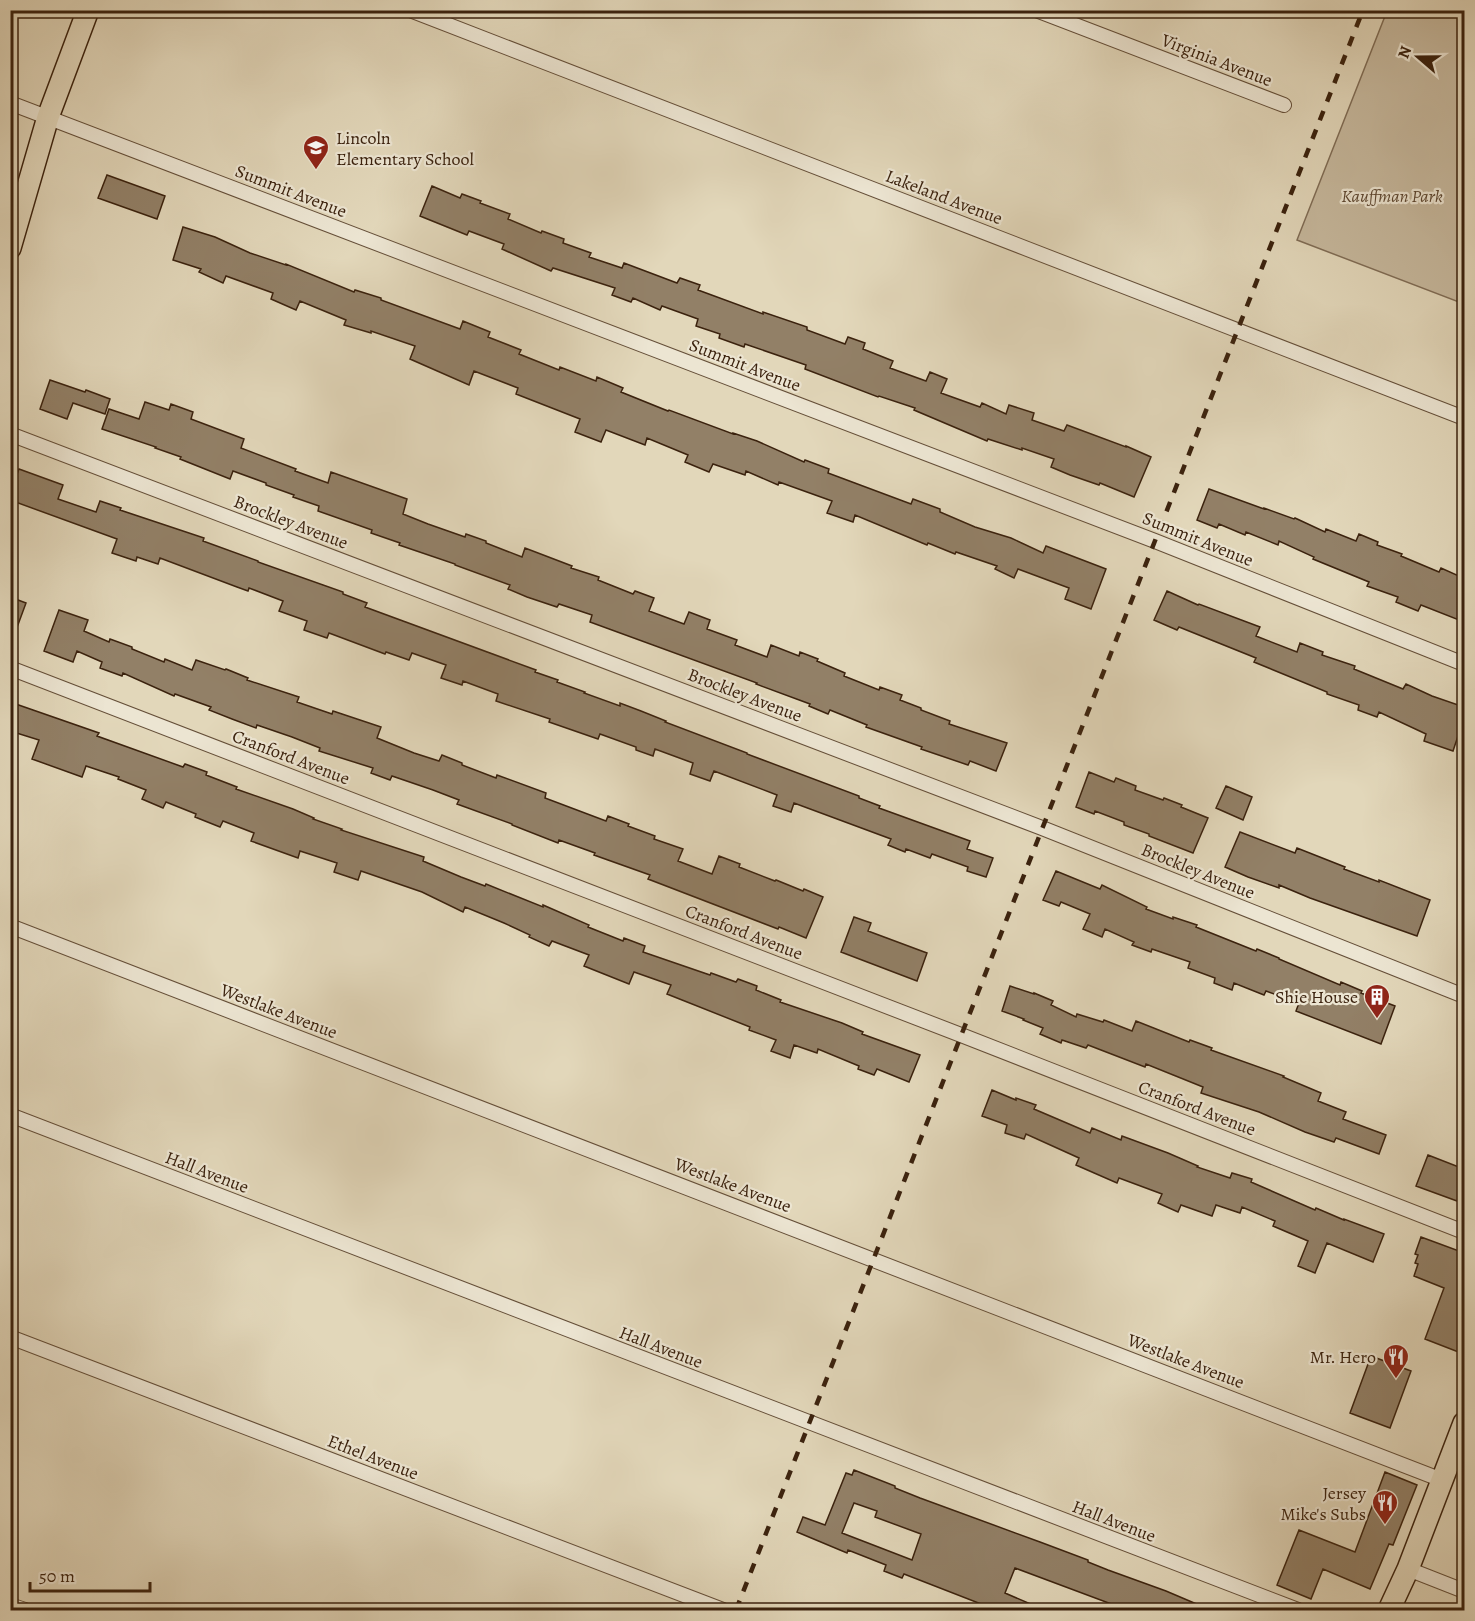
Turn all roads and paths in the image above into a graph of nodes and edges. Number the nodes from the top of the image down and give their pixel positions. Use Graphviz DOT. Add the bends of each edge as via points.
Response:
graph roads {
  1 [pos="88,10"];
  2 [pos="410,10"];
  3 [pos="1036,10"];
  4 [pos="10,102"];
  5 [pos="1284,105"];
  6 [pos="48,117"];
  7 [pos="10,248"];
  8 [pos="1464,418"];
  9 [pos="10,434"];
  10 [pos="1464,664"];
  11 [pos="10,668"];
  12 [pos="10,926"];
  13 [pos="1464,996"];
  14 [pos="10,1115"];
  15 [pos="1464,1232"];
  16 [pos="10,1337"];
  17 [pos="1464,1424"];
  18 [pos="1442,1480"];
  19 [pos="1408,1569"];
  20 [pos="1464,1591"];
  21 [pos="10,1605"];
  22 [pos="25,1611"];
  23 [pos="723,1611"];
  24 [pos="1298,1611"];
  25 [pos="1389,1611"];
  1 -- 6 [label="main road"];
  2 -- 8 [label="street, Lakeland Avenue"];
  3 -- 5 [label="street, Virginia Avenue"];
  4 -- 6 [label="street, Summit Avenue"];
  6 -- 7 [label="main road"];
  6 -- 10 [label="street, Summit Avenue" via="1143,536"];
  9 -- 13 [label="street, Brockley Avenue" via="1042,828"];
  11 -- 15 [label="street, Cranford Avenue"];
  12 -- 18 [label="street, Westlake Avenue"];
  14 -- 24 [label="street, Hall Avenue"];
  16 -- 23 [label="street, Ethel Avenue"];
  17 -- 18 [label="main road"];
  18 -- 19 [label="main road"];
  19 -- 20 [label="street"];
  19 -- 25 [label="main road"];
  21 -- 22 [label="street"];
}
